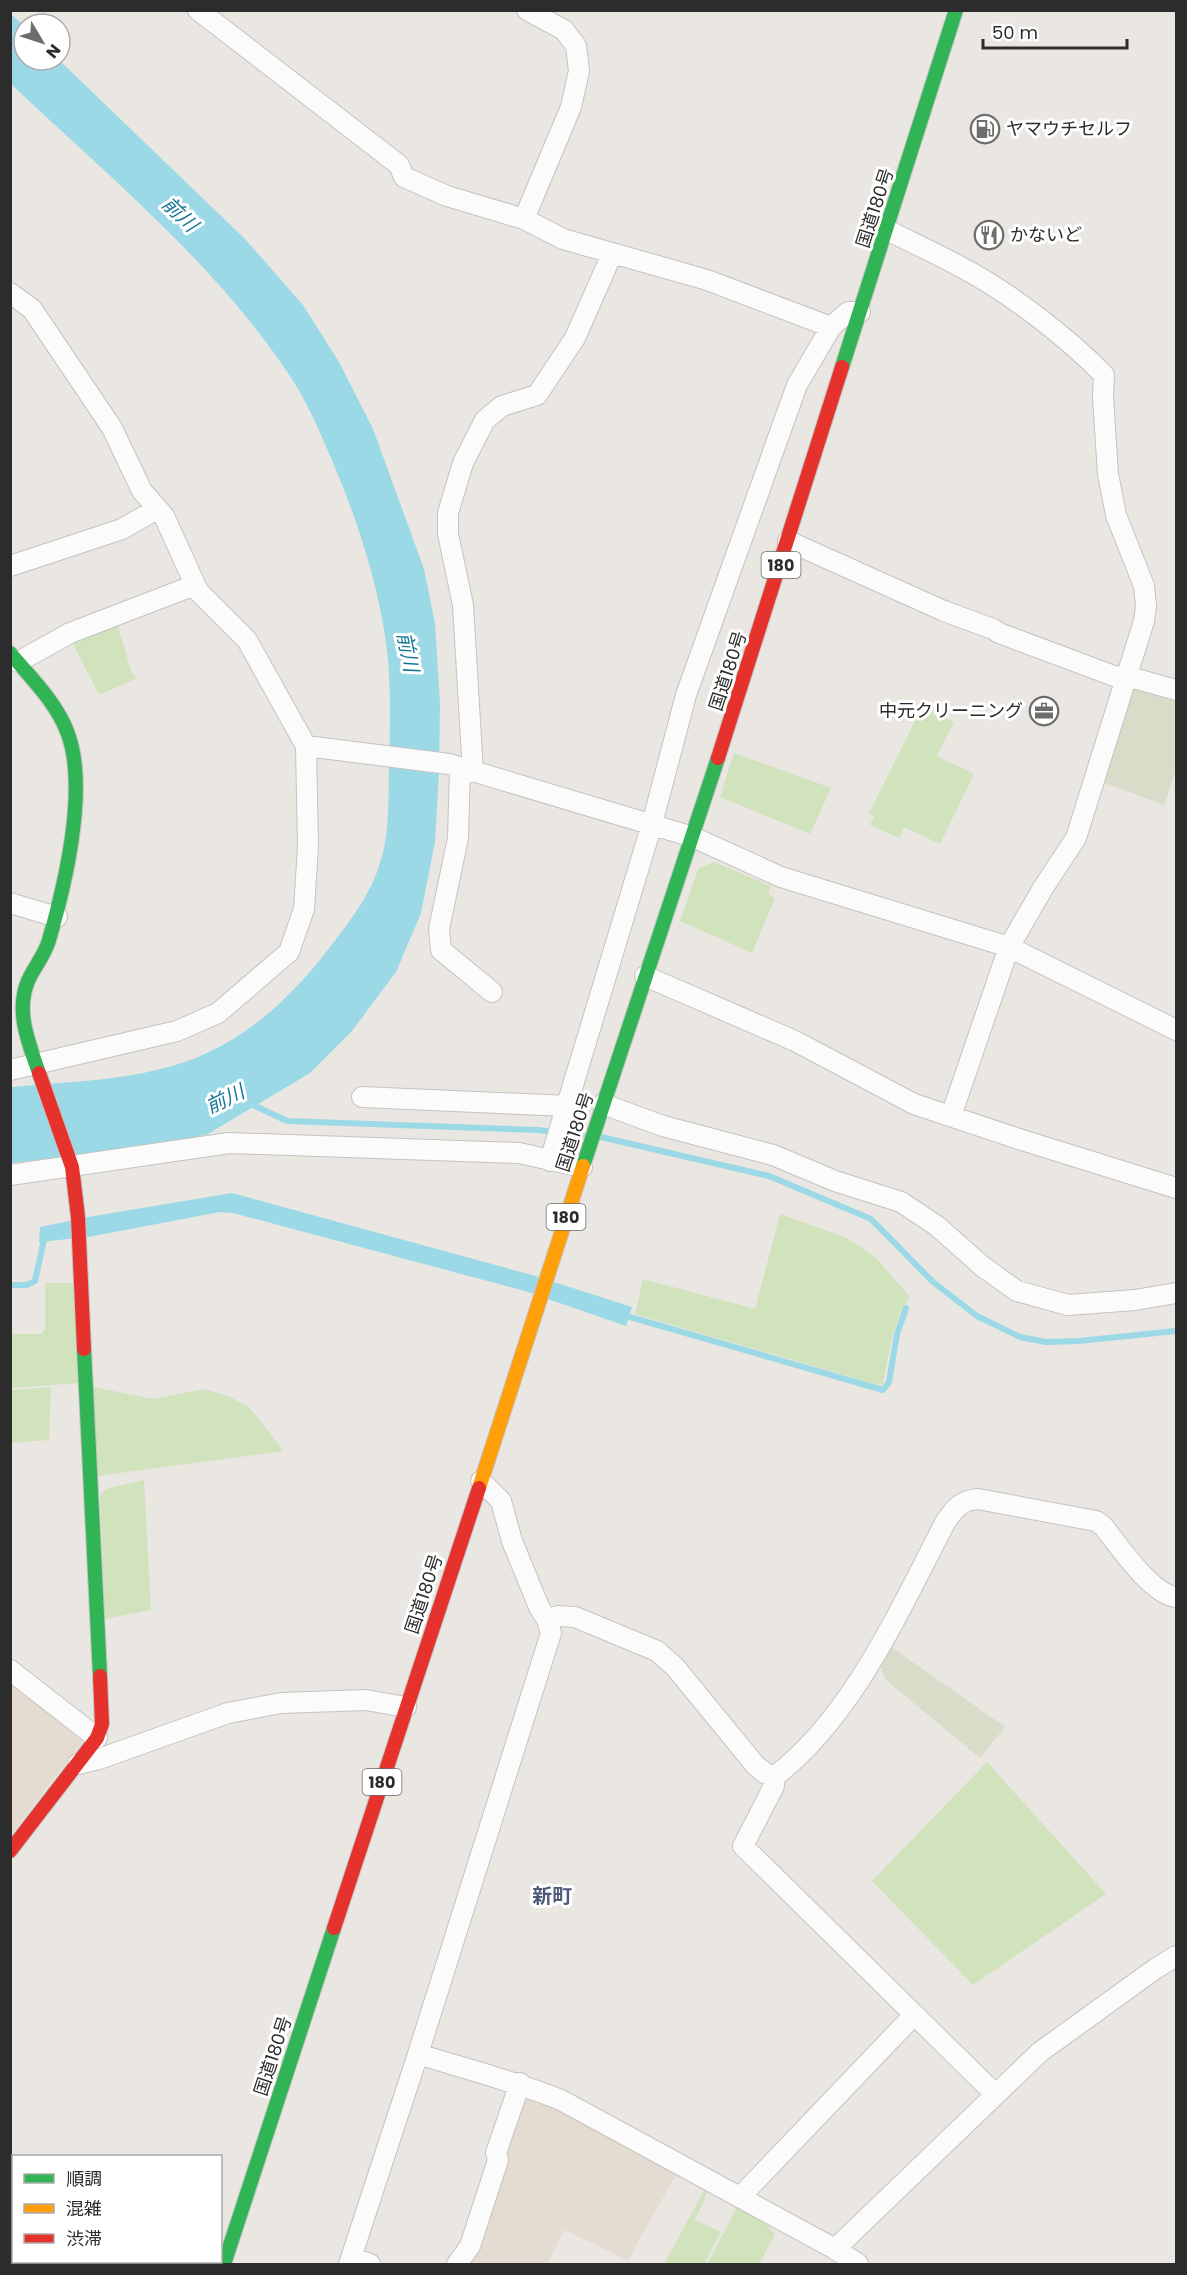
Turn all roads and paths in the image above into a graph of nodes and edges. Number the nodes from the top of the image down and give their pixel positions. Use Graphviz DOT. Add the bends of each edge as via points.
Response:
graph roads {
  1 [pos="198,10"];
  2 [pos="527,10"];
  3 [pos="956,10"];
  4 [pos="524,219"];
  5 [pos="887,230"];
  6 [pos="612,254"];
  7 [pos="10,293"];
  8 [pos="860,312"];
  9 [pos="831,327"];
  10 [pos="157,509"];
  11 [pos="788,542"];
  12 [pos="10,566"];
  13 [pos="195,585"];
  14 [pos="14,658"];
  15 [pos="1127,678"];
  16 [pos="1176,690"];
  17 [pos="306,746"];
  18 [pos="461,768"];
  19 [pos="652,824"];
  20 [pos="693,837"];
  21 [pos="10,903"];
  22 [pos="57,917"];
  23 [pos="1009,947"];
  24 [pos="645,976"];
  25 [pos="492,992"];
  26 [pos="1176,1030"];
  27 [pos="10,1070"];
  28 [pos="39,1071"];
  29 [pos="362,1097"];
  30 [pos="566,1109"];
  31 [pos="601,1110"];
  32 [pos="951,1116"];
  33 [pos="551,1156"];
  34 [pos="584,1162"];
  35 [pos="71,1164"];
  36 [pos="10,1175"];
  37 [pos="1176,1188"];
  38 [pos="1176,1293"];
  39 [pos="481,1481"];
  40 [pos="1176,1597"];
  41 [pos="548,1620"];
  42 [pos="10,1670"];
  43 [pos="406,1707"];
  44 [pos="97,1738"];
  45 [pos="78,1764"];
  46 [pos="774,1777"];
  47 [pos="10,1851"];
  48 [pos="1176,1956"];
  49 [pos="914,2015"];
  50 [pos="418,2054"];
  51 [pos="520,2084"];
  52 [pos="995,2094"];
  53 [pos="740,2198"];
  54 [pos="835,2249"];
  55 [pos="357,2262"];
  56 [pos="224,2265"];
  57 [pos="457,2265"];
  58 [pos="858,2265"];
  1 -- 4 [label="street" via="399,165 404,177 447,196"];
  2 -- 4 [label="street" via="564,30 576,46 579,70 571,107"];
  3 -- 5 [label="main road, 国道180号 / 180"];
  4 -- 6 [label="street" via="563,239"];
  5 -- 8 [label="main road, 国道180号 / 180"];
  5 -- 15 [label="street" via="963,268 1033,314 1104,375 1108,474 1116,515 1145,596 1144,621"];
  6 -- 9 [label="street" via="707,280"];
  6 -- 18 [label="street" via="575,338 537,395 502,406 484,420 464,463 448,513 448,534 463,605"];
  7 -- 10 [label="street" via="32,309 112,428 141,491"];
  8 -- 9 [label="street" via="848,312"];
  8 -- 11 [label="main road, 国道180号 / 180"];
  9 -- 19 [label="street" via="793,396 686,695"];
  10 -- 12 [label="street" via="122,529"];
  10 -- 13 [label="street" via="164,516"];
  11 -- 15 [label="street" via="944,611"];
  11 -- 20 [label="main road, 国道180号 / 180"];
  13 -- 14 [label="street"];
  13 -- 17 [label="street" via="247,640"];
  14 -- 22 [label="main road" via="48,698 68,734 74,767 75,807"];
  15 -- 16 [label="street"];
  15 -- 23 [label="street" via="1076,838"];
  17 -- 18 [label="street" via="384,754"];
  17 -- 28 [label="street" via="308,848 304,909 289,952 218,1012 177,1031"];
  18 -- 19 [label="street"];
  18 -- 25 [label="street" via="458,838 439,929 441,950"];
  19 -- 20 [label="street"];
  19 -- 30 [label="street"];
  20 -- 23 [label="street" via="781,877"];
  20 -- 24 [label="main road, 国道180号 / 180"];
  21 -- 22 [label="street"];
  22 -- 28 [label="main road" via="48,944 27,982 24,1000 24,1030"];
  23 -- 26 [label="street"];
  23 -- 32 [label="street"];
  24 -- 31 [label="main road, 国道180号 / 180"];
  24 -- 32 [label="street" via="795,1041 914,1104"];
  27 -- 28 [label="street"];
  28 -- 35 [label="main road"];
  29 -- 30 [label="street"];
  30 -- 33 [label="street"];
  31 -- 34 [label="main road, 国道180号 / 180"];
  31 -- 38 [label="street" via="773,1155 835,1181 901,1202 1017,1291 1068,1305"];
  32 -- 37 [label="street"];
  33 -- 34 [label="street"];
  33 -- 35 [label="street" via="228,1143"];
  34 -- 39 [label="main road, 国道180号 / 180"];
  35 -- 36 [label="street"];
  35 -- 44 [label="main road" via="80,1244 102,1724"];
  39 -- 41 [label="street" via="501,1502 512,1541"];
  39 -- 43 [label="main road, 国道180号 / 180"];
  40 -- 46 [label="street" via="1152,1584 1096,1521 969,1499 954,1509 946,1521 865,1674 814,1739"];
  41 -- 46 [label="street" via="575,1617 657,1651 675,1667 756,1766"];
  41 -- 50 [label="street" via="551,1633"];
  42 -- 44 [label="street"];
  43 -- 45 [label="street" via="366,1700 281,1703 228,1713"];
  43 -- 56 [label="main road, 国道180号 / 180"];
  44 -- 45 [label="main road"];
  45 -- 47 [label="main road"];
  46 -- 49 [label="street" via="774,1786 743,1846"];
  48 -- 52 [label="street" via="1040,2052"];
  49 -- 52 [label="street"];
  49 -- 53 [label="street"];
  50 -- 51 [label="street"];
  50 -- 55 [label="street"];
  51 -- 53 [label="street" via="561,2100"];
  51 -- 57 [label="street" via="470,2246"];
  52 -- 54 [label="street"];
  53 -- 54 [label="street"];
  54 -- 58 [label="street"];
}
